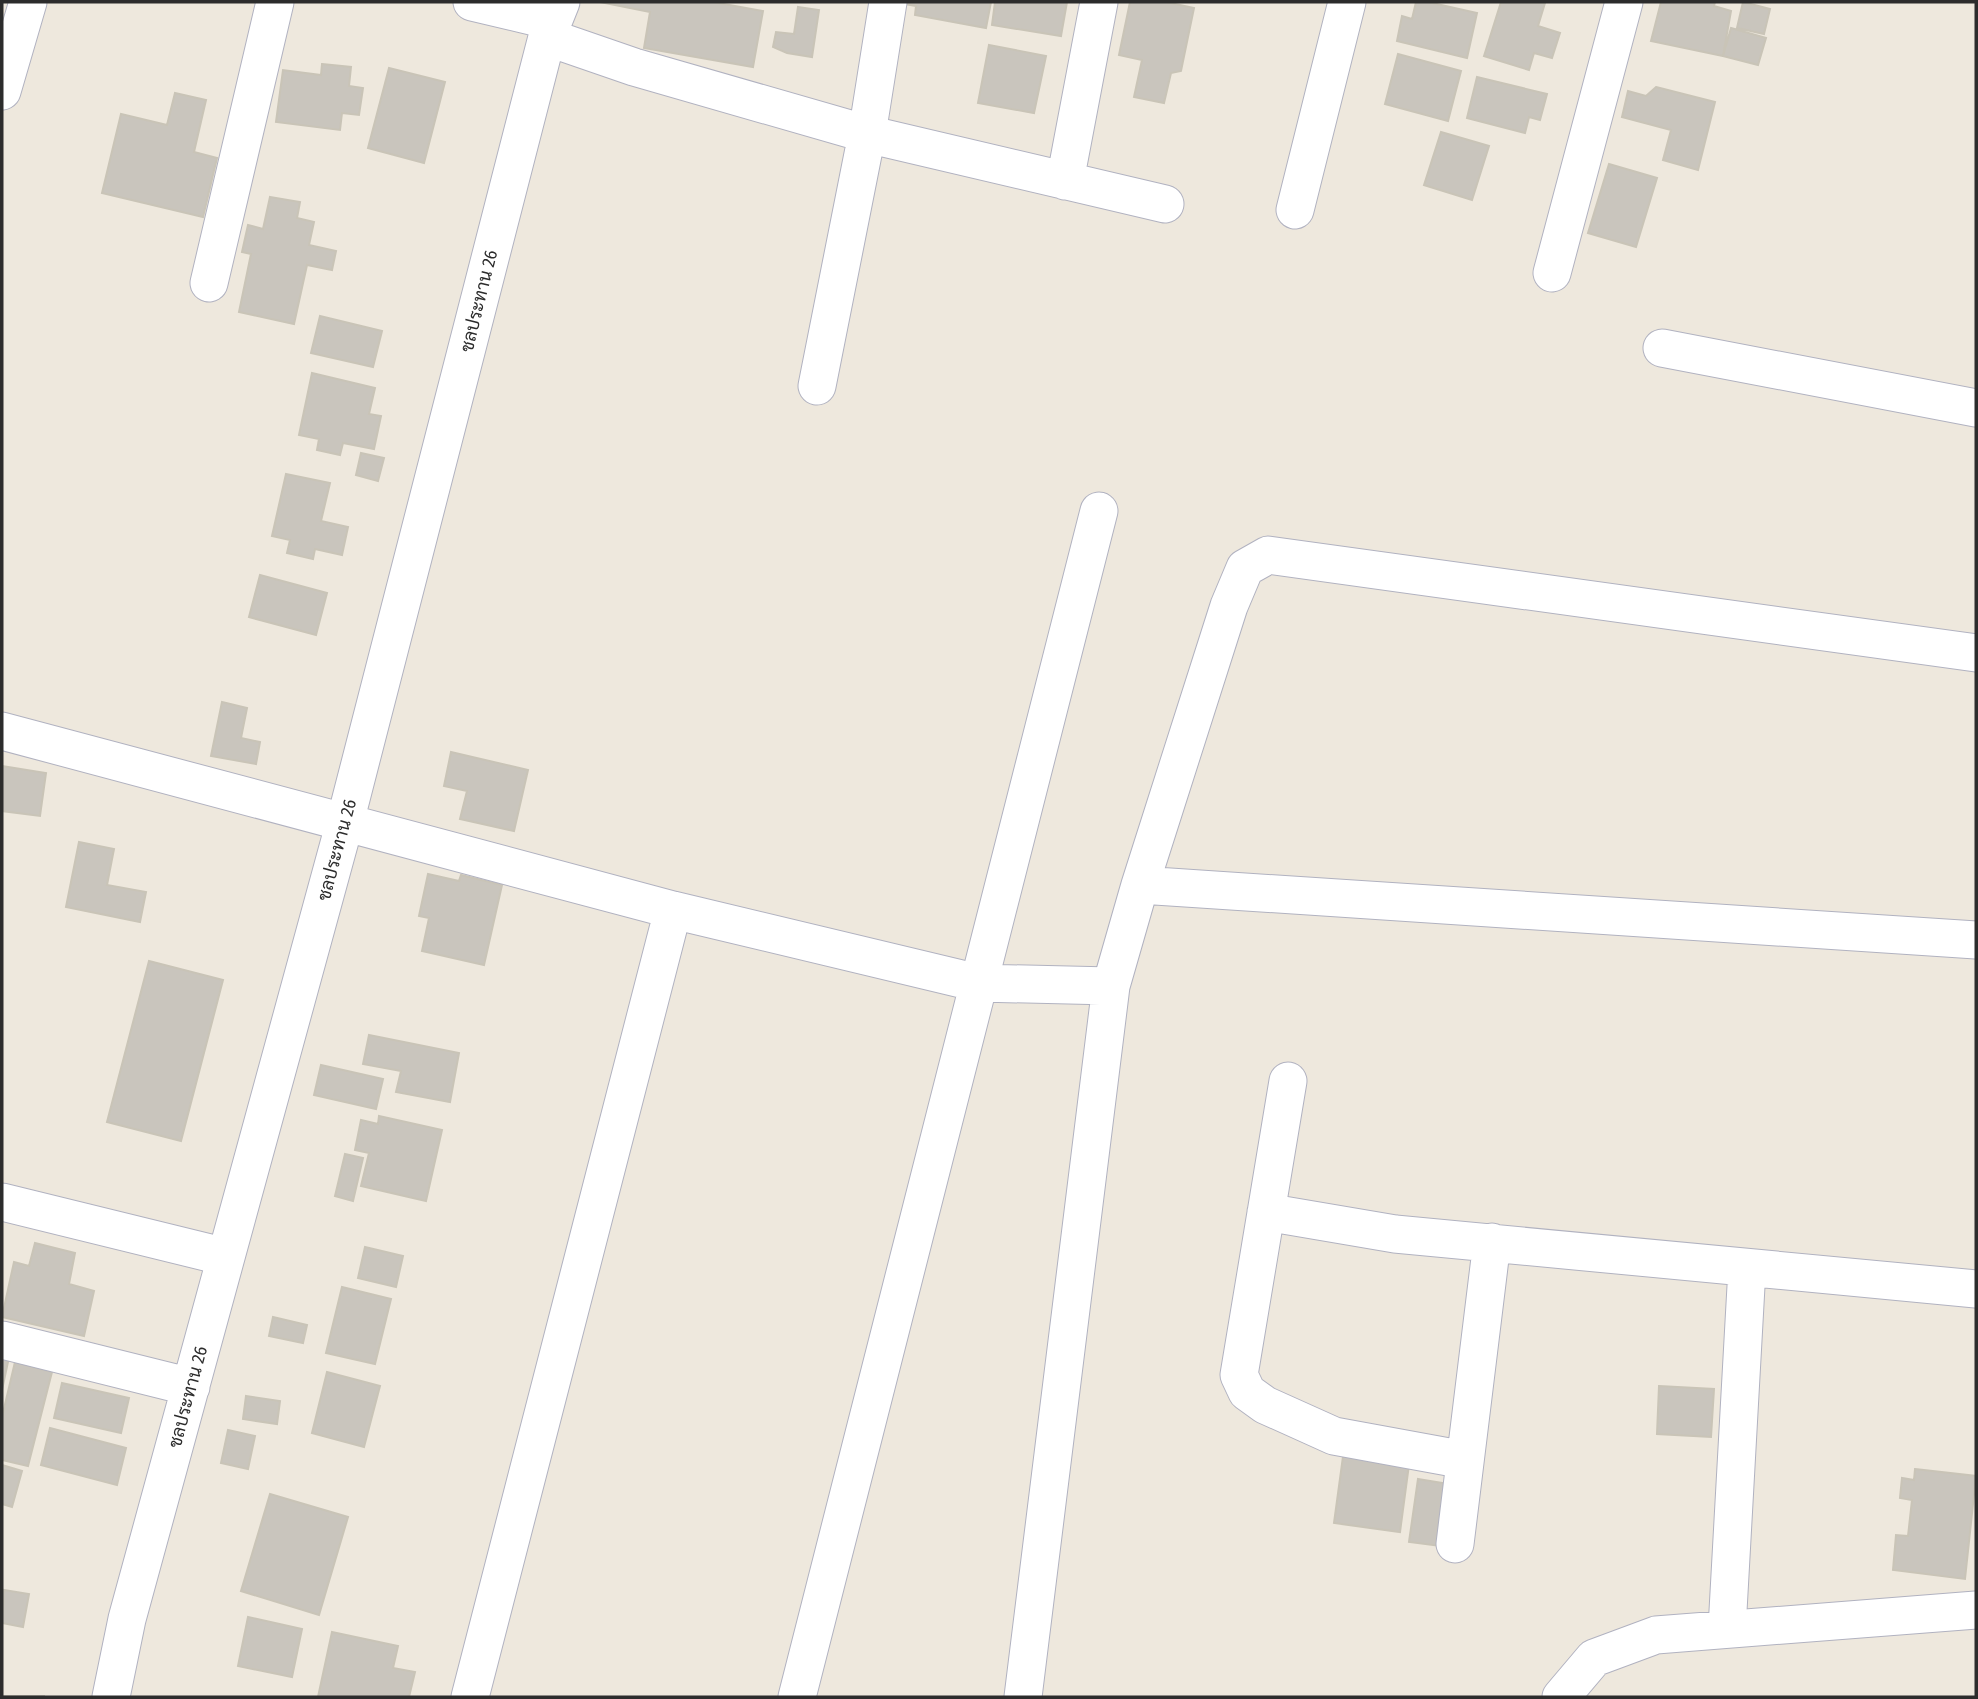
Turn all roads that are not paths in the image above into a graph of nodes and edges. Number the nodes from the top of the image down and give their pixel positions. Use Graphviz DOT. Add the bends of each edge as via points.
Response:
graph roads {
  1 [pos="28,2"];
  2 [pos="275,2"];
  3 [pos="472,2"];
  4 [pos="888,2"];
  5 [pos="1099,2"];
  6 [pos="1348,2"];
  7 [pos="1624,2"];
  8 [pos="553,20"];
  9 [pos="2,91"];
  10 [pos="867,134"];
  11 [pos="1065,181"];
  12 [pos="1165,204"];
  13 [pos="1296,210"];
  14 [pos="1552,273"];
  15 [pos="209,283"];
  16 [pos="1662,348"];
  17 [pos="817,386"];
  18 [pos="1976,408"];
  19 [pos="1099,511"];
  20 [pos="1976,653"];
  21 [pos="2,731"];
  22 [pos="345,822"];
  23 [pos="1140,885"];
  24 [pos="673,910"];
  25 [pos="1976,940"];
  26 [pos="978,983"];
  27 [pos="1111,986"];
  28 [pos="1288,1081"];
  29 [pos="2,1202"];
  30 [pos="1266,1212"];
  31 [pos="1492,1242"];
  32 [pos="226,1256"];
  33 [pos="1747,1268"];
  34 [pos="1976,1289"];
  35 [pos="2,1340"];
  36 [pos="191,1387"];
  37 [pos="1465,1460"];
  38 [pos="1455,1544"];
  39 [pos="1976,1610"];
  40 [pos="1727,1629"];
  41 [pos="111,1697"];
  42 [pos="470,1697"];
  43 [pos="797,1697"];
  44 [pos="1023,1697"];
  45 [pos="1561,1697"];
  1 -- 9 [label="street"];
  2 -- 15 [label="street"];
  3 -- 8 [label="street"];
  4 -- 10 [label="street"];
  5 -- 11 [label="street"];
  6 -- 13 [label="street"];
  7 -- 14 [label="street"];
  8 -- 10 [label="street" via="634,67"];
  8 -- 22 [label="street, ชลประทาน 26"];
  10 -- 11 [label="street"];
  10 -- 17 [label="street"];
  11 -- 12 [label="street"];
  16 -- 18 [label="street"];
  19 -- 26 [label="street"];
  20 -- 23 [label="street" via="1268,555 1245,568 1228,606"];
  21 -- 22 [label="street"];
  22 -- 24 [label="street"];
  22 -- 32 [label="street, ชลประทาน 26"];
  23 -- 25 [label="street"];
  23 -- 27 [label="street"];
  24 -- 26 [label="street"];
  24 -- 42 [label="street"];
  26 -- 27 [label="street"];
  26 -- 43 [label="street"];
  27 -- 44 [label="street"];
  28 -- 30 [label="street"];
  29 -- 32 [label="street"];
  30 -- 31 [label="street" via="1395,1234"];
  30 -- 37 [label="street" via="1239,1375 1247,1392 1334,1436"];
  31 -- 33 [label="street"];
  31 -- 37 [label="street"];
  32 -- 36 [label="street, ชลประทาน 26"];
  33 -- 34 [label="street"];
  33 -- 40 [label="street"];
  35 -- 36 [label="street"];
  36 -- 41 [label="street, ชลประทาน 26" via="127,1619"];
  37 -- 38 [label="street"];
  39 -- 40 [label="street"];
  40 -- 45 [label="street" via="1656,1635 1594,1658"];
}
